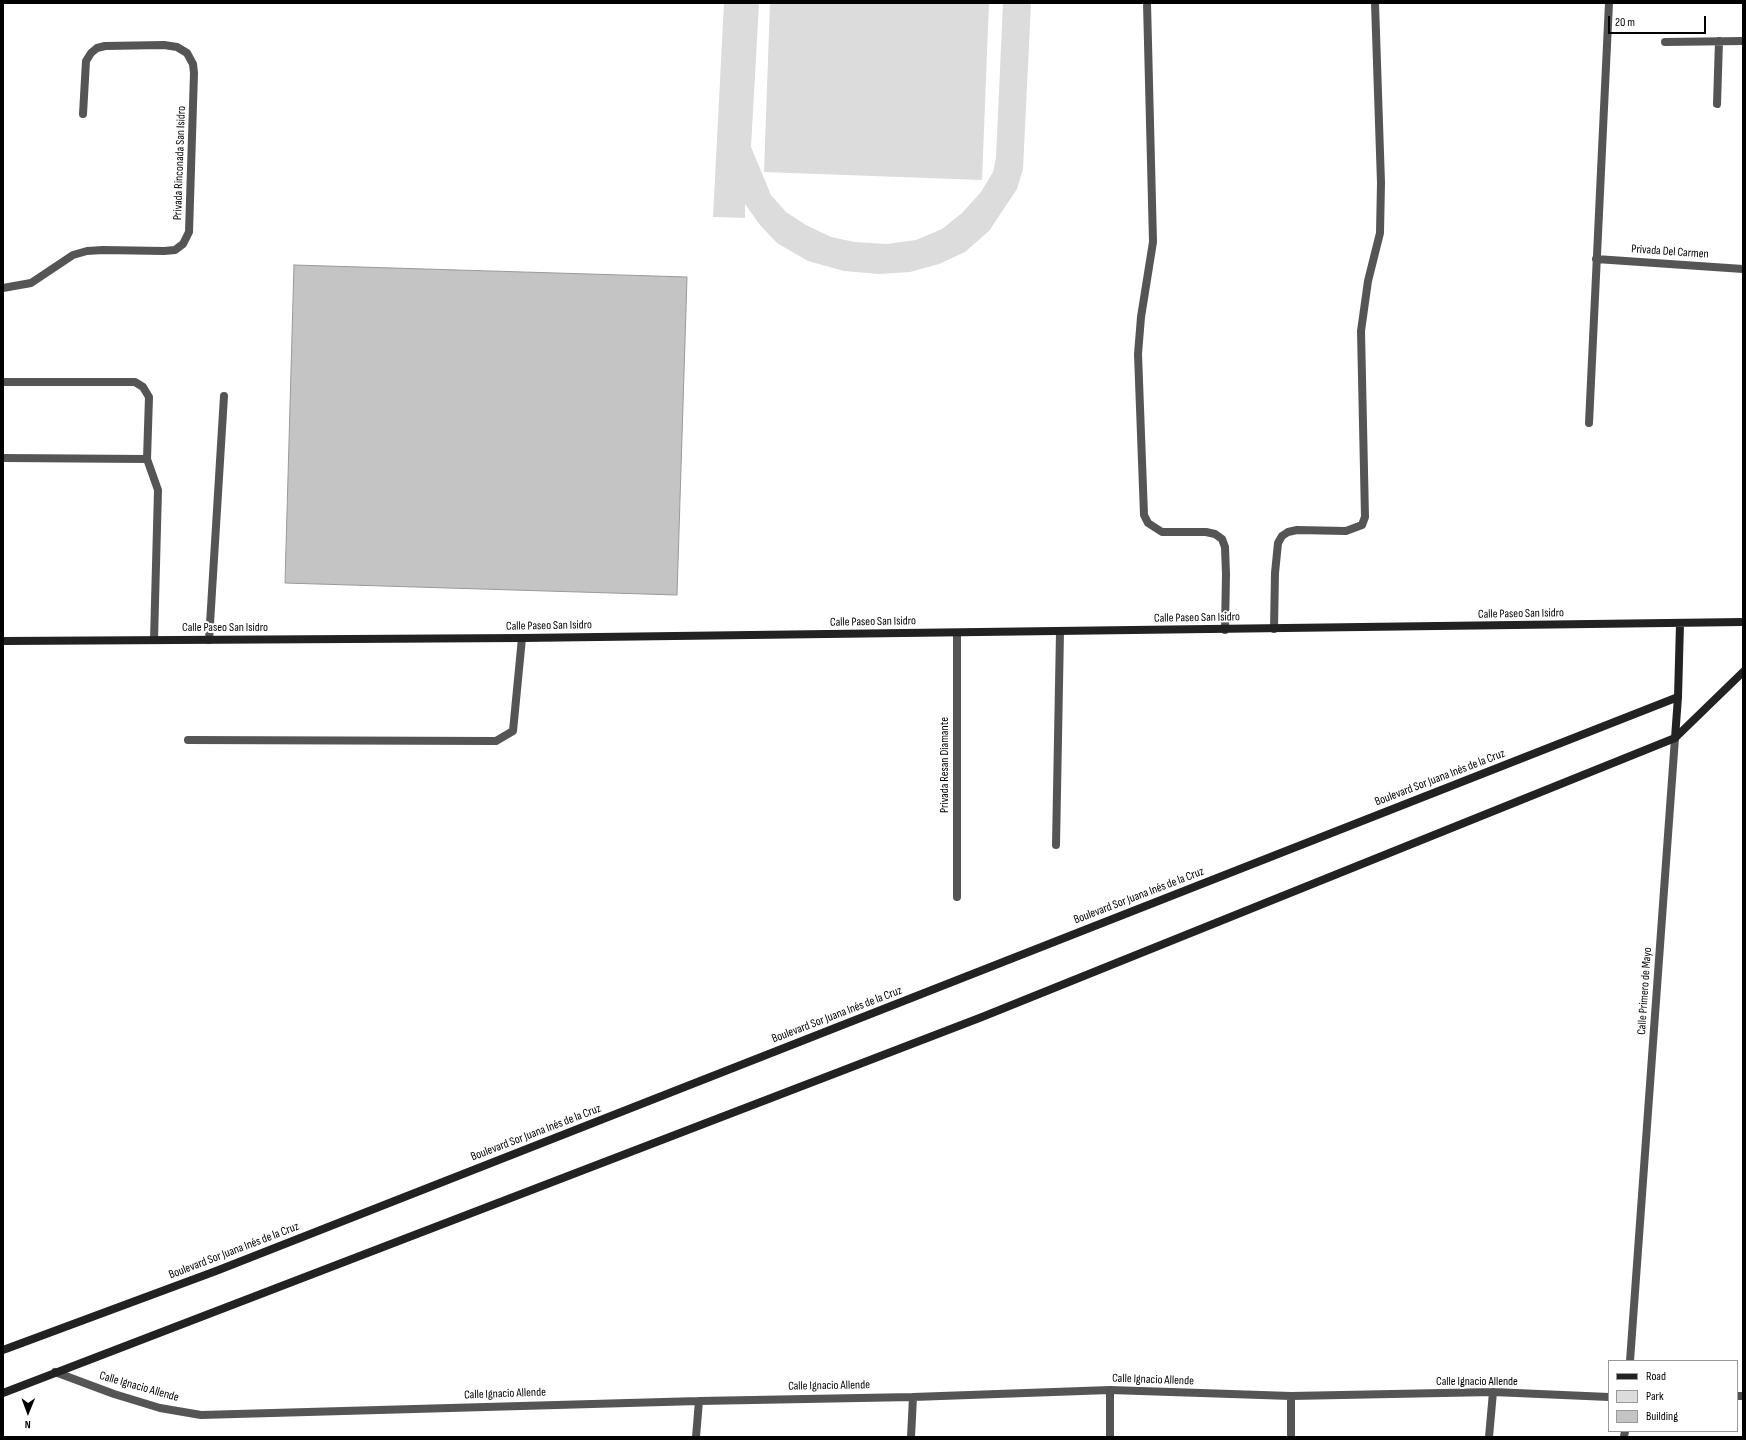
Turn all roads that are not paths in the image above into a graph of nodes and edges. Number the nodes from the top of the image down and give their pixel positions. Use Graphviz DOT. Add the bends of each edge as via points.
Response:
graph roads {
  1 [pos="1146,3"];
  2 [pos="1375,3"];
  3 [pos="1609,3"];
  4 [pos="1719,41"];
  5 [pos="1743,41"];
  6 [pos="1665,42"];
  7 [pos="1718,104"];
  8 [pos="83,114"];
  9 [pos="1596,259"];
  10 [pos="1743,269"];
  11 [pos="3,288"];
  12 [pos="3,382"];
  13 [pos="224,396"];
  14 [pos="1589,423"];
  15 [pos="3,458"];
  16 [pos="147,459"];
  17 [pos="1743,622"];
  18 [pos="1680,624"];
  19 [pos="1274,629"];
  20 [pos="1225,630"];
  21 [pos="1060,632"];
  22 [pos="958,633"];
  23 [pos="522,638"];
  24 [pos="154,640"];
  25 [pos="209,640"];
  26 [pos="3,641"];
  27 [pos="1743,672"];
  28 [pos="1678,697"];
  29 [pos="1675,738"];
  30 [pos="188,740"];
  31 [pos="1056,845"];
  32 [pos="957,897"];
  33 [pos="3,1350"];
  34 [pos="1630,1360"];
  35 [pos="55,1372"];
  36 [pos="1110,1390"];
  37 [pos="1493,1392"];
  38 [pos="3,1393"];
  39 [pos="1291,1396"];
  40 [pos="913,1397"];
  41 [pos="1608,1397"];
  42 [pos="699,1401"];
  43 [pos="696,1437"];
  44 [pos="911,1437"];
  45 [pos="1110,1437"];
  46 [pos="1291,1437"];
  47 [pos="1489,1437"];
  1 -- 20 [label="street" via="1153,242 1138,354 1144,516 1148,523 1162,532 1206,532 1222,538 1226,574"];
  2 -- 19 [label="street" via="1381,184 1380,233 1368,281 1361,331 1365,517 1362,525 1346,532 1297,530 1282,536 1278,543 1275,573"];
  3 -- 9 [label="street"];
  4 -- 5 [label="street"];
  4 -- 6 [label="street"];
  4 -- 7 [label="street"];
  8 -- 11 [label="street, Privada Rinconada San Isidro" via="86,61 97,48 164,45 177,47 187,53 193,64 194,73 190,232 183,244 175,250 87,251 73,255 30,283"];
  9 -- 10 [label="street, Privada Del Carmen"];
  9 -- 14 [label="street"];
  12 -- 16 [label="street" via="135,382 143,387 149,397"];
  13 -- 25 [label="street"];
  15 -- 16 [label="street"];
  16 -- 24 [label="street" via="158,490"];
  17 -- 18 [label="main road, Calle Paseo San Isidro"];
  18 -- 19 [label="main road, Calle Paseo San Isidro"];
  18 -- 28 [label="main road, Calle Primero de Mayo"];
  19 -- 20 [label="main road, Calle Paseo San Isidro"];
  20 -- 21 [label="main road, Calle Paseo San Isidro"];
  21 -- 22 [label="main road, Calle Paseo San Isidro"];
  21 -- 31 [label="street"];
  22 -- 23 [label="main road, Calle Paseo San Isidro"];
  22 -- 32 [label="street, Privada Resan Diamante"];
  23 -- 25 [label="main road, Calle Paseo San Isidro"];
  23 -- 30 [label="street" via="513,731 496,741"];
  24 -- 25 [label="main road, Calle Paseo San Isidro"];
  24 -- 26 [label="main road, Calle Paseo San Isidro"];
  27 -- 29 [label="main road"];
  28 -- 29 [label="main road, Calle Primero de Mayo"];
  28 -- 33 [label="main road, Boulevard Sor Juana Inés de la Cruz" via="216,1271"];
  29 -- 34 [label="street, Calle Primero de Mayo"];
  29 -- 35 [label="main road" via="974,1020"];
  35 -- 38 [label="main road"];
  35 -- 42 [label="street, Calle Ignacio Allende" via="160,1408 201,1415"];
  36 -- 39 [label="street, Calle Ignacio Allende"];
  36 -- 40 [label="street, Calle Ignacio Allende"];
  36 -- 45 [label="street"];
  37 -- 39 [label="street, Calle Ignacio Allende"];
  37 -- 41 [label="street, Calle Ignacio Allende"];
  37 -- 47 [label="street"];
  39 -- 46 [label="street"];
  40 -- 42 [label="street, Calle Ignacio Allende"];
  40 -- 44 [label="street"];
  42 -- 43 [label="street"];
}
